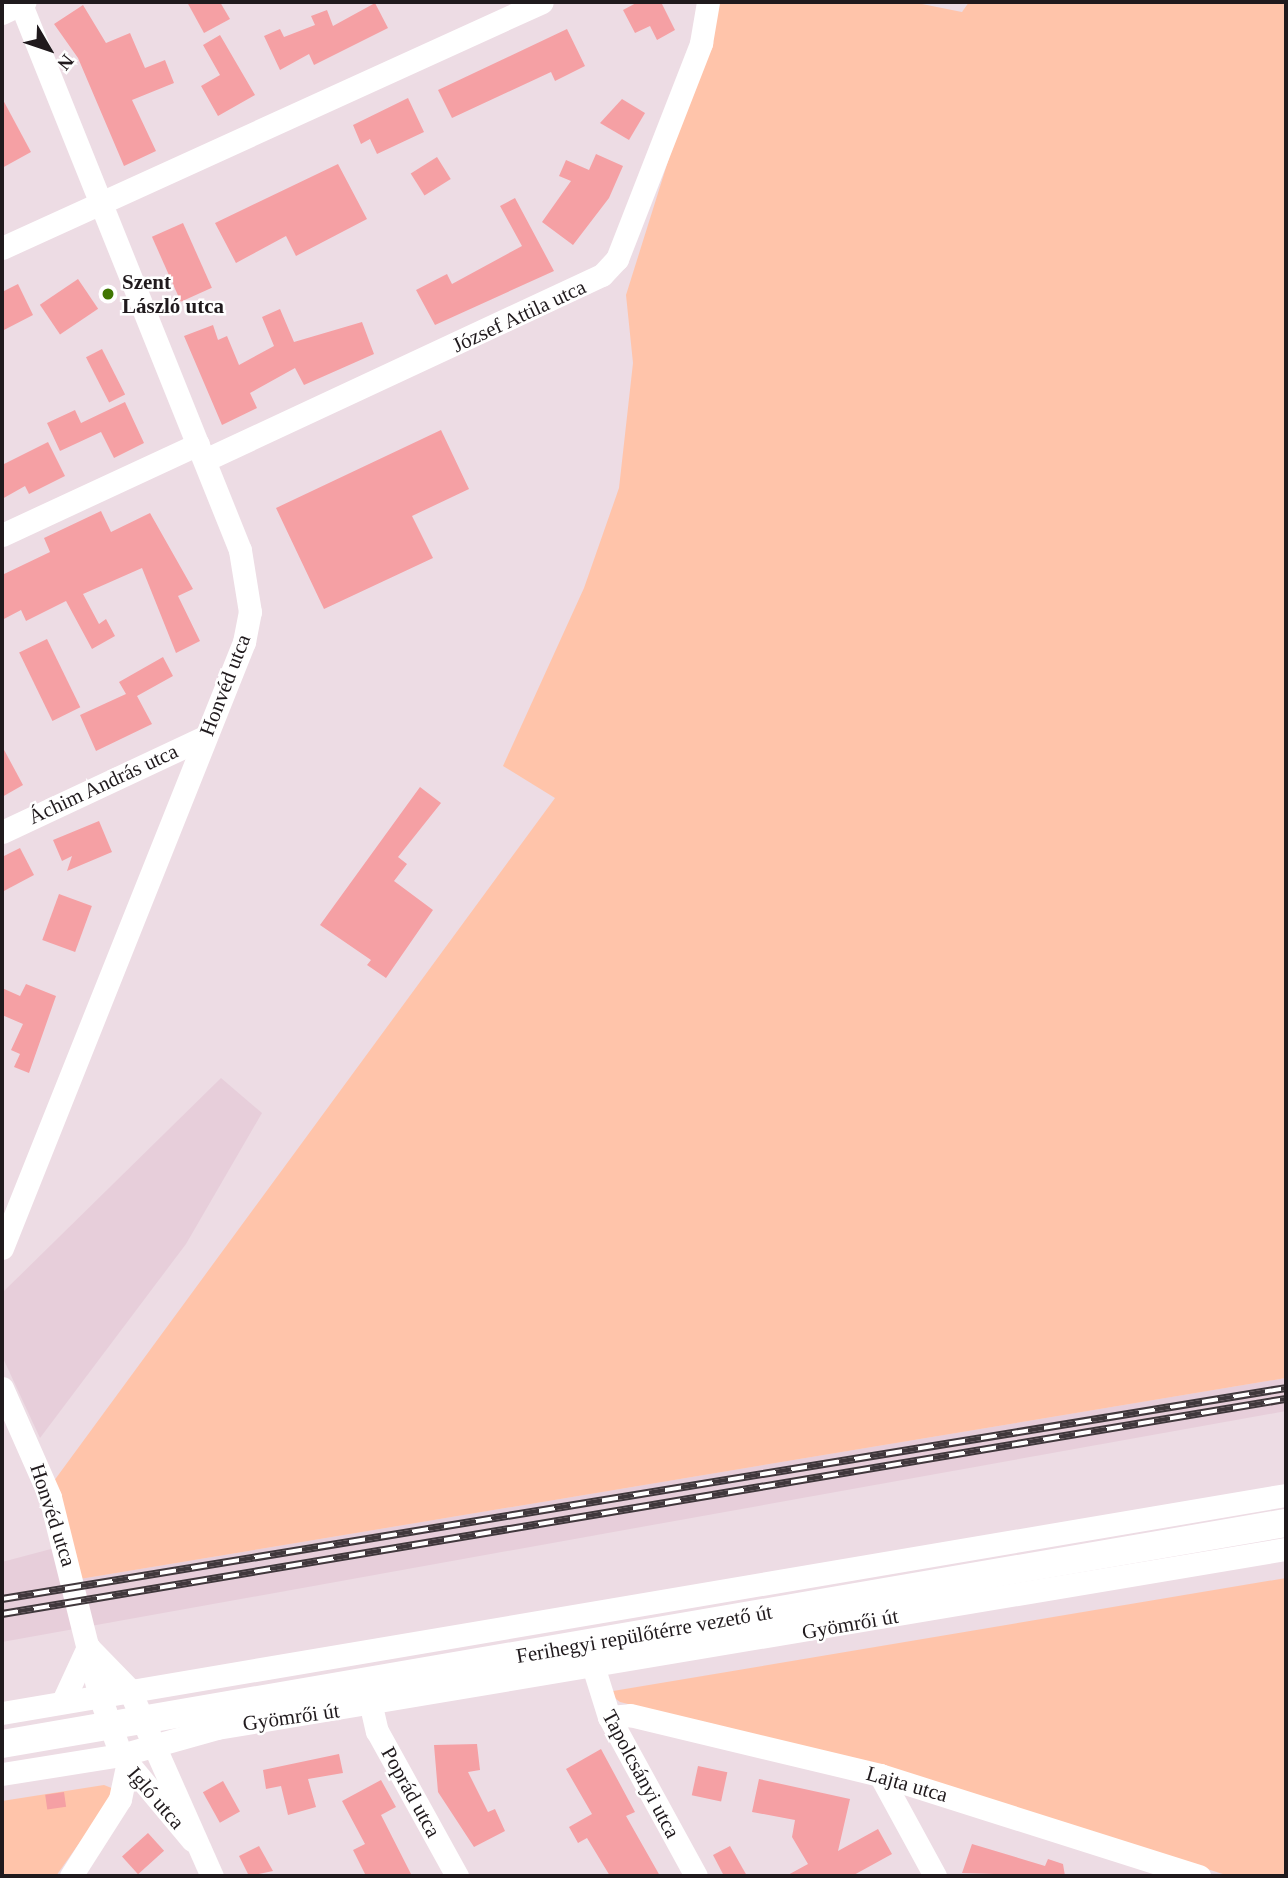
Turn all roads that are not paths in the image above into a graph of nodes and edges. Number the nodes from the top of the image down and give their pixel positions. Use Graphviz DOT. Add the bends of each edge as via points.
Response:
graph roads {
  1 [pos="542,2"];
  2 [pos="708,2"];
  3 [pos="17,5"];
  4 [pos="101,202"];
  5 [pos="2,248"];
  6 [pos="201,452"];
  7 [pos="2,536"];
  8 [pos="205,737"];
  9 [pos="2,832"];
  10 [pos="2,1248"];
  11 [pos="2,1388"];
  12 [pos="8,1412"];
  13 [pos="1286,1495"];
  14 [pos="1286,1523"];
  15 [pos="1286,1549"];
  16 [pos="88,1647"];
  17 [pos="110,1664"];
  18 [pos="594,1669"];
  19 [pos="198,1678"];
  20 [pos="129,1689"];
  21 [pos="99,1694"];
  22 [pos="62,1701"];
  23 [pos="371,1706"];
  24 [pos="2,1713"];
  25 [pos="609,1717"];
  26 [pos="2,1744"];
  27 [pos="154,1744"];
  28 [pos="124,1761"];
  29 [pos="2,1774"];
  30 [pos="880,1775"];
  31 [pos="170,1783"];
  32 [pos="155,1801"];
  33 [pos="108,1824"];
  34 [pos="192,1840"];
  35 [pos="1169,1871"];
  36 [pos="71,1876"];
  37 [pos="212,1876"];
  38 [pos="457,1876"];
  39 [pos="696,1876"];
  40 [pos="935,1876"];
  41 [pos="1199,1876"];
  1 -- 4 [label="street"];
  2 -- 6 [label="street, József Attila utca" via="701,43 617,259 602,275"];
  3 -- 4 [label="street, Honvéd utca"];
  4 -- 5 [label="street"];
  4 -- 6 [label="street, Honvéd utca"];
  6 -- 7 [label="street, József Attila utca"];
  6 -- 8 [label="street, Honvéd utca" via="240,550 250,612"];
  8 -- 9 [label="street, Áchim András utca"];
  8 -- 10 [label="street, Honvéd utca"];
  11 -- 12 [label="street, Honvéd utca"];
  12 -- 16 [label="street, Honvéd utca" via="48,1489"];
  13 -- 19 [label="street"];
  14 -- 26 [label="main road, Ferihegyi repülőtérre vezető út"];
  15 -- 18 [label="street, Gyömrői út"];
  16 -- 17 [label="street"];
  16 -- 21 [label="street, Honvéd utca"];
  16 -- 22 [label="street"];
  17 -- 19 [label="street"];
  17 -- 20 [label="street"];
  18 -- 23 [label="street, Gyömrői út"];
  18 -- 25 [label="street, Tapolcsányi utca"];
  19 -- 20 [label="street"];
  20 -- 21 [label="street"];
  20 -- 27 [label="street"];
  21 -- 22 [label="street"];
  21 -- 28 [label="street, Honvéd utca"];
  22 -- 24 [label="street"];
  23 -- 27 [label="street, Gyömrői út"];
  23 -- 38 [label="street, Poprád utca" via="377,1731"];
  25 -- 30 [label="street, Lajta utca" via="629,1715"];
  25 -- 39 [label="street, Tapolcsányi utca"];
  27 -- 28 [label="street, Gyömrői út"];
  27 -- 31 [label="street, Igló utca"];
  28 -- 29 [label="street, Gyömrői út"];
  28 -- 32 [label="street, Igló utca"];
  28 -- 33 [label="street" via="124,1791"];
  30 -- 35 [label="street, Lajta utca"];
  30 -- 40 [label="street"];
  31 -- 32 [label="street"];
  31 -- 34 [label="street, Igló utca"];
  32 -- 33 [label="street"];
  32 -- 34 [label="street, Igló utca"];
  33 -- 36 [label="street"];
  34 -- 37 [label="street, Igló utca"];
  35 -- 41 [label="street, Lajta utca"];
}
